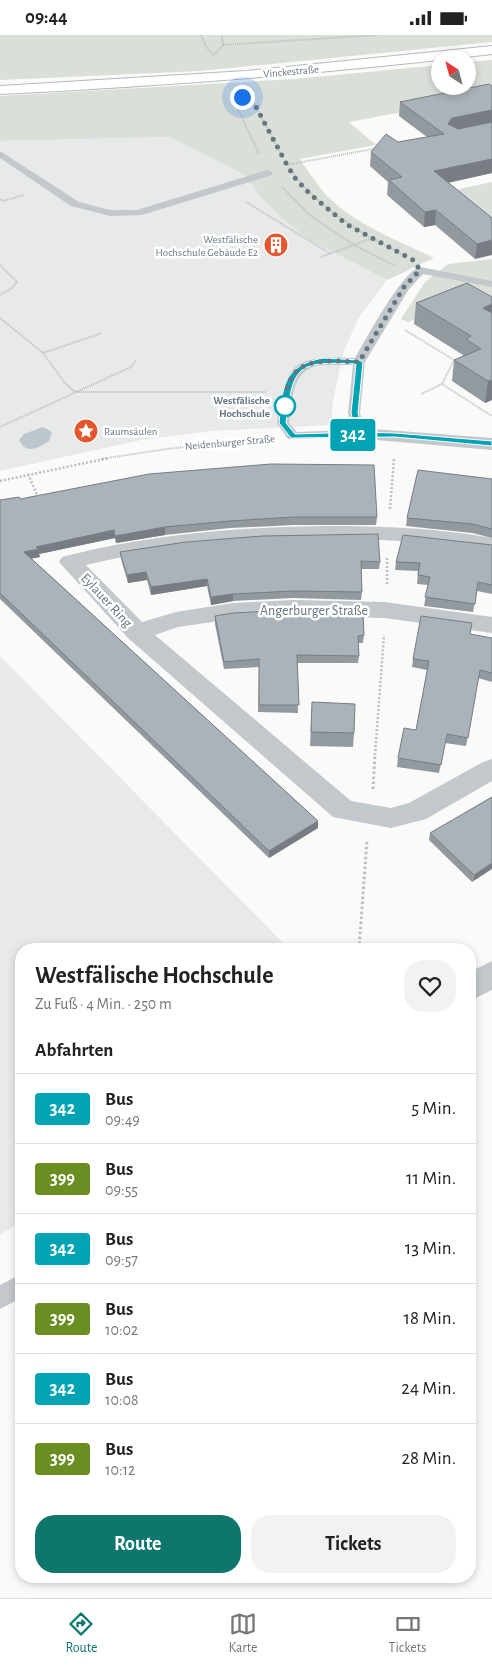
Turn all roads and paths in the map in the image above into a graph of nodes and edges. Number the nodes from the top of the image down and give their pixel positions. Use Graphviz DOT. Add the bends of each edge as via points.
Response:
graph roads {
  1 [pos="201,35"];
  2 [pos="222,35"];
  3 [pos="378,35"];
  4 [pos="223,45"];
  5 [pos="492,50"];
  6 [pos="0,90"];
  7 [pos="229,90"];
  8 [pos="235,94"];
  9 [pos="384,147"];
  10 [pos="0,154"];
  11 [pos="287,165"];
  12 [pos="267,170"];
  13 [pos="223,187"];
  14 [pos="371,238"];
  15 [pos="354,245"];
  16 [pos="331,254"];
  17 [pos="321,257"];
  18 [pos="0,265"];
  19 [pos="417,273"];
  20 [pos="492,284"];
  21 [pos="0,295"];
  22 [pos="385,317"];
  23 [pos="0,318"];
  24 [pos="102,333"];
  25 [pos="43,353"];
  26 [pos="136,360"];
  27 [pos="359,362"];
  28 [pos="442,385"];
  29 [pos="74,392"];
  30 [pos="286,392"];
  31 [pos="421,394"];
  32 [pos="492,416"];
  33 [pos="0,427"];
  34 [pos="360,434"];
  35 [pos="395,435"];
  36 [pos="293,437"];
  37 [pos="492,443"];
  38 [pos="28,474"];
  39 [pos="0,481"];
  40 [pos="41,507"];
  41 [pos="387,533"];
  42 [pos="492,545"];
  43 [pos="386,609"];
  44 [pos="492,625"];
  45 [pos="137,632"];
  46 [pos="492,769"];
  47 [pos="369,816"];
  48 [pos="359,943"];
  49 [pos="492,974"];
  50 [pos="476,984"];
  51 [pos="15,1289"];
  52 [pos="0,1298"];
  1 -- 4 [label="path" via="214,55"];
  2 -- 4 [label="path"];
  3 -- 4 [label="path"];
  5 -- 6 [label="main road, Vinckestraße" via="211,78"];
  7 -- 12 [label="path"];
  8 -- 11 [label="path" via="255,105"];
  9 -- 11 [label="path"];
  10 -- 13 [label="lane" via="75,204 110,213 138,213"];
  11 -- 12 [label="path"];
  11 -- 14 [label="path" via="295,178 329,212"];
  12 -- 13 [label="lane"];
  12 -- 15 [label="path" via="311,216"];
  13 -- 16 [label="path"];
  14 -- 15 [label="path"];
  14 -- 19 [label="path" via="413,260"];
  15 -- 16 [label="path"];
  15 -- 19 [label="path"];
  16 -- 17 [label="path"];
  18 -- 21 [label="path" via="16,282"];
  19 -- 20 [label="lane"];
  19 -- 22 [label="lane"];
  22 -- 27 [label="lane"];
  22 -- 28 [label="path" via="454,360"];
  23 -- 25 [label="path"];
  24 -- 25 [label="path"];
  25 -- 29 [label="path"];
  26 -- 29 [label="path" via="131,367"];
  27 -- 30 [label="lane" via="323,360 309,363 294,373"];
  27 -- 34 [label="lane" via="354,413"];
  28 -- 31 [label="path"];
  28 -- 32 [label="path"];
  29 -- 30 [label="path"];
  29 -- 33 [label="path"];
  30 -- 36 [label="lane" via="283,423"];
  34 -- 35 [label="street, Neidenburger Straße"];
  34 -- 36 [label="lane, Neidenburger Straße"];
  35 -- 37 [label="street, Neidenburger Straße"];
  35 -- 41 [label="path"];
  36 -- 38 [label="path, Neidenburger Straße" via="205,443 121,455"];
  38 -- 39 [label="path, Neidenburger Straße"];
  38 -- 40 [label="path"];
  41 -- 42 [label="street, Eylauer Ring" via="453,537"];
  41 -- 43 [label="path"];
  41 -- 45 [label="street, Eylauer Ring" via="244,535 157,543 70,562"];
  43 -- 44 [label="street, Angerburger Straße"];
  43 -- 45 [label="street, Angerburger Straße" via="232,611 176,620"];
  43 -- 47 [label="path"];
  45 -- 47 [label="street, Eylauer Ring" via="343,810"];
  46 -- 47 [label="street, Eylauer Ring" via="416,812 391,818"];
  47 -- 48 [label="path"];
  49 -- 50 [label="street"];
  51 -- 52 [label="lane"];
}
